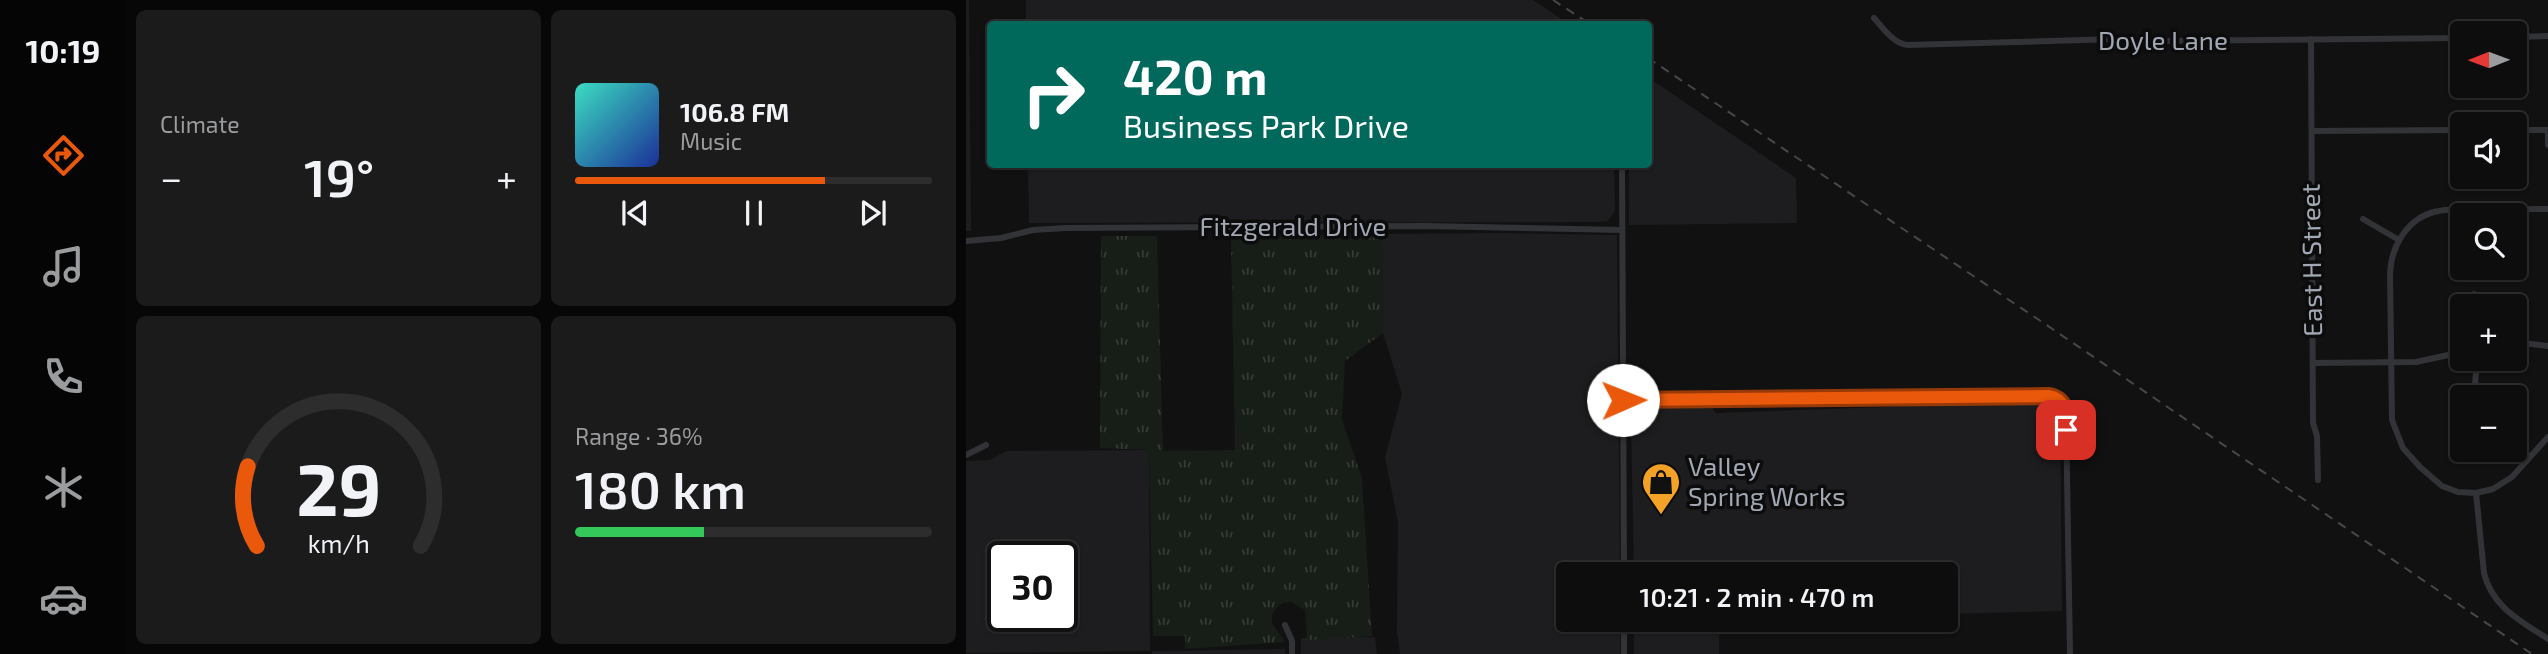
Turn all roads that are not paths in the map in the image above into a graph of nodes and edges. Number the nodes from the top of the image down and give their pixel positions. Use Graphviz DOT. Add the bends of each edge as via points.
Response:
graph roads {
  1 [pos="1874,18"];
  2 [pos="2548,36"];
  3 [pos="2527,37"];
  4 [pos="2450,38"];
  5 [pos="2311,39"];
  6 [pos="2527,130"];
  7 [pos="2548,130"];
  8 [pos="2312,131"];
  9 [pos="2450,131"];
  10 [pos="2548,145"];
  11 [pos="1622,168"];
  12 [pos="2548,209"];
  13 [pos="2363,219"];
  14 [pos="1622,230"];
  15 [pos="2399,240"];
  16 [pos="966,241"];
  17 [pos="2527,343"];
  18 [pos="2548,344"];
  19 [pos="2450,355"];
  20 [pos="2313,363"];
  21 [pos="2391,363"];
  22 [pos="1623,400"];
  23 [pos="2548,437"];
  24 [pos="986,445"];
  25 [pos="966,455"];
  26 [pos="2318,480"];
  27 [pos="2476,493"];
  28 [pos="1624,562"];
  29 [pos="1285,625"];
  30 [pos="1624,632"];
  31 [pos="2548,639"];
  32 [pos="1292,654"];
  33 [pos="1624,654"];
  34 [pos="2070,654"];
  1 -- 5 [label="street, Doyle Lane" via="1901,44 1908,45"];
  2 -- 3 [label="street"];
  4 -- 5 [label="street, Doyle Lane"];
  5 -- 8 [label="street, East H Street"];
  6 -- 7 [label="street"];
  7 -- 10 [label="street"];
  8 -- 9 [label="street"];
  8 -- 20 [label="street, East H Street"];
  11 -- 14 [label="street"];
  12 -- 15 [label="street" via="2432,212"];
  13 -- 15 [label="street"];
  14 -- 16 [label="street, Fitzgerald Drive" via="1094,228 1033,230"];
  14 -- 22 [label="street"];
  15 -- 21 [label="street" via="2391,263"];
  17 -- 18 [label="street"];
  19 -- 21 [label="street"];
  20 -- 21 [label="street"];
  20 -- 26 [label="street, East H Street"];
  21 -- 27 [label="street" via="2392,420 2403,448 2442,486"];
  22 -- 28 [label="street"];
  22 -- 34 [label="street" via="2056,398 2066,415"];
  23 -- 27 [label="street" via="2512,477"];
  24 -- 25 [label="street"];
  27 -- 31 [label="street" via="2487,585 2506,610"];
  29 -- 32 [label="street"];
  30 -- 33 [label="street"];
}
